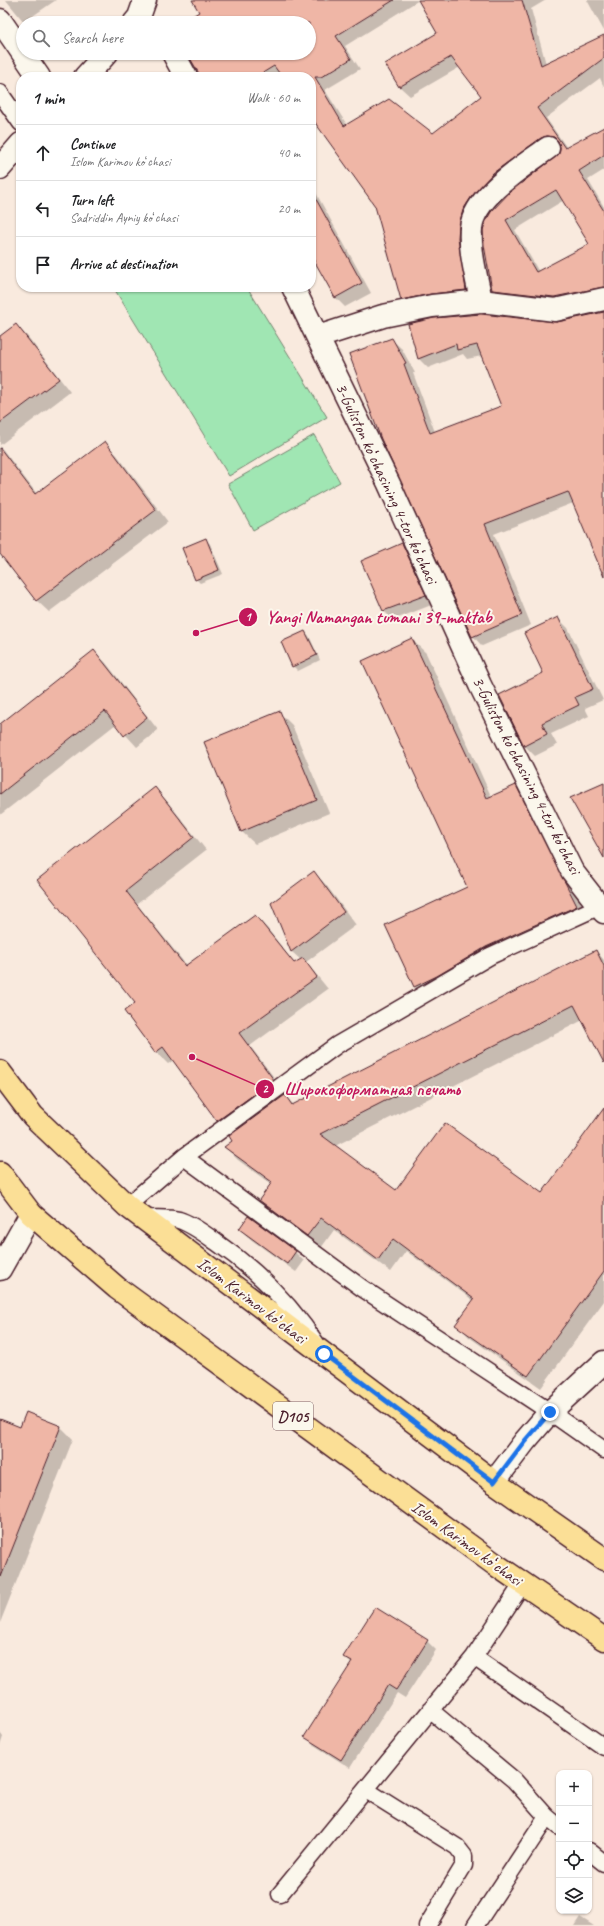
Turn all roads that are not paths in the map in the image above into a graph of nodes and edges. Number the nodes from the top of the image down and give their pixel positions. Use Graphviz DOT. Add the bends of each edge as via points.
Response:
graph roads {
  1 [pos="0,20"];
  2 [pos="16,44"];
  3 [pos="27,60"];
  4 [pos="101,60"];
  5 [pos="177,60"];
  6 [pos="35,72"];
  7 [pos="90,72"];
  8 [pos="183,72"];
  9 [pos="0,93"];
  10 [pos="16,116"];
  11 [pos="548,148"];
  12 [pos="16,150"];
  13 [pos="0,168"];
  14 [pos="296,292"];
  15 [pos="604,299"];
  16 [pos="481,301"];
  17 [pos="318,337"];
  18 [pos="602,909"];
  19 [pos="0,1072"];
  20 [pos="184,1157"];
  21 [pos="0,1173"];
  22 [pos="134,1212"];
  23 [pos="31,1214"];
  24 [pos="0,1269"];
  25 [pos="604,1362"];
  26 [pos="550,1412"];
  27 [pos="604,1450"];
  28 [pos="494,1482"];
  29 [pos="604,1559"];
  30 [pos="523,1584"];
  31 [pos="604,1639"];
  32 [pos="474,1657"];
  33 [pos="430,1710"];
  34 [pos="604,1747"];
  35 [pos="366,1790"];
  36 [pos="553,1822"];
  37 [pos="592,1853"];
  38 [pos="604,1863"];
  39 [pos="280,1894"];
  40 [pos="427,1926"];
  41 [pos="475,1926"];
  1 -- 2 [label="street"];
  3 -- 6 [label="street"];
  4 -- 7 [label="street"];
  5 -- 8 [label="street"];
  9 -- 10 [label="lane"];
  11 -- 16 [label="street" via="513,174 485,199 478,210 471,227 471,244"];
  12 -- 13 [label="street"];
  14 -- 17 [label="street, 3-Guliston koʻchasining 4-tor koʻchasi"];
  15 -- 16 [label="street" via="555,310"];
  16 -- 17 [label="street" via="432,306 383,316"];
  17 -- 18 [label="street, 3-Guliston koʻchasining 4-tor koʻchasi" via="389,484 480,685 572,871"];
  18 -- 20 [label="lane" via="490,956 337,1045"];
  19 -- 22 [label="main road, Islom Karimov koʻchasi" via="33,1116"];
  20 -- 22 [label="lane"];
  20 -- 26 [label="lane" via="362,1288"];
  21 -- 23 [label="main road, Islom Karimov koʻchasi / D105"];
  22 -- 28 [label="main road, Islom Karimov koʻchasi"];
  23 -- 24 [label="street"];
  23 -- 30 [label="main road, Islom Karimov koʻchasi / D105" via="117,1288"];
  25 -- 26 [label="street"];
  26 -- 27 [label="lane"];
  26 -- 28 [label="street"];
  28 -- 29 [label="main road, Islom Karimov koʻchasi"];
  30 -- 31 [label="main road, Islom Karimov koʻchasi / D105"];
  30 -- 32 [label="lane"];
  32 -- 33 [label="lane"];
  32 -- 34 [label="lane"];
  33 -- 35 [label="lane"];
  33 -- 36 [label="lane" via="514,1780"];
  35 -- 39 [label="lane"];
  35 -- 40 [label="lane" via="457,1847 464,1856 464,1865"];
  36 -- 41 [label="lane"];
  37 -- 38 [label="lane"];
}
